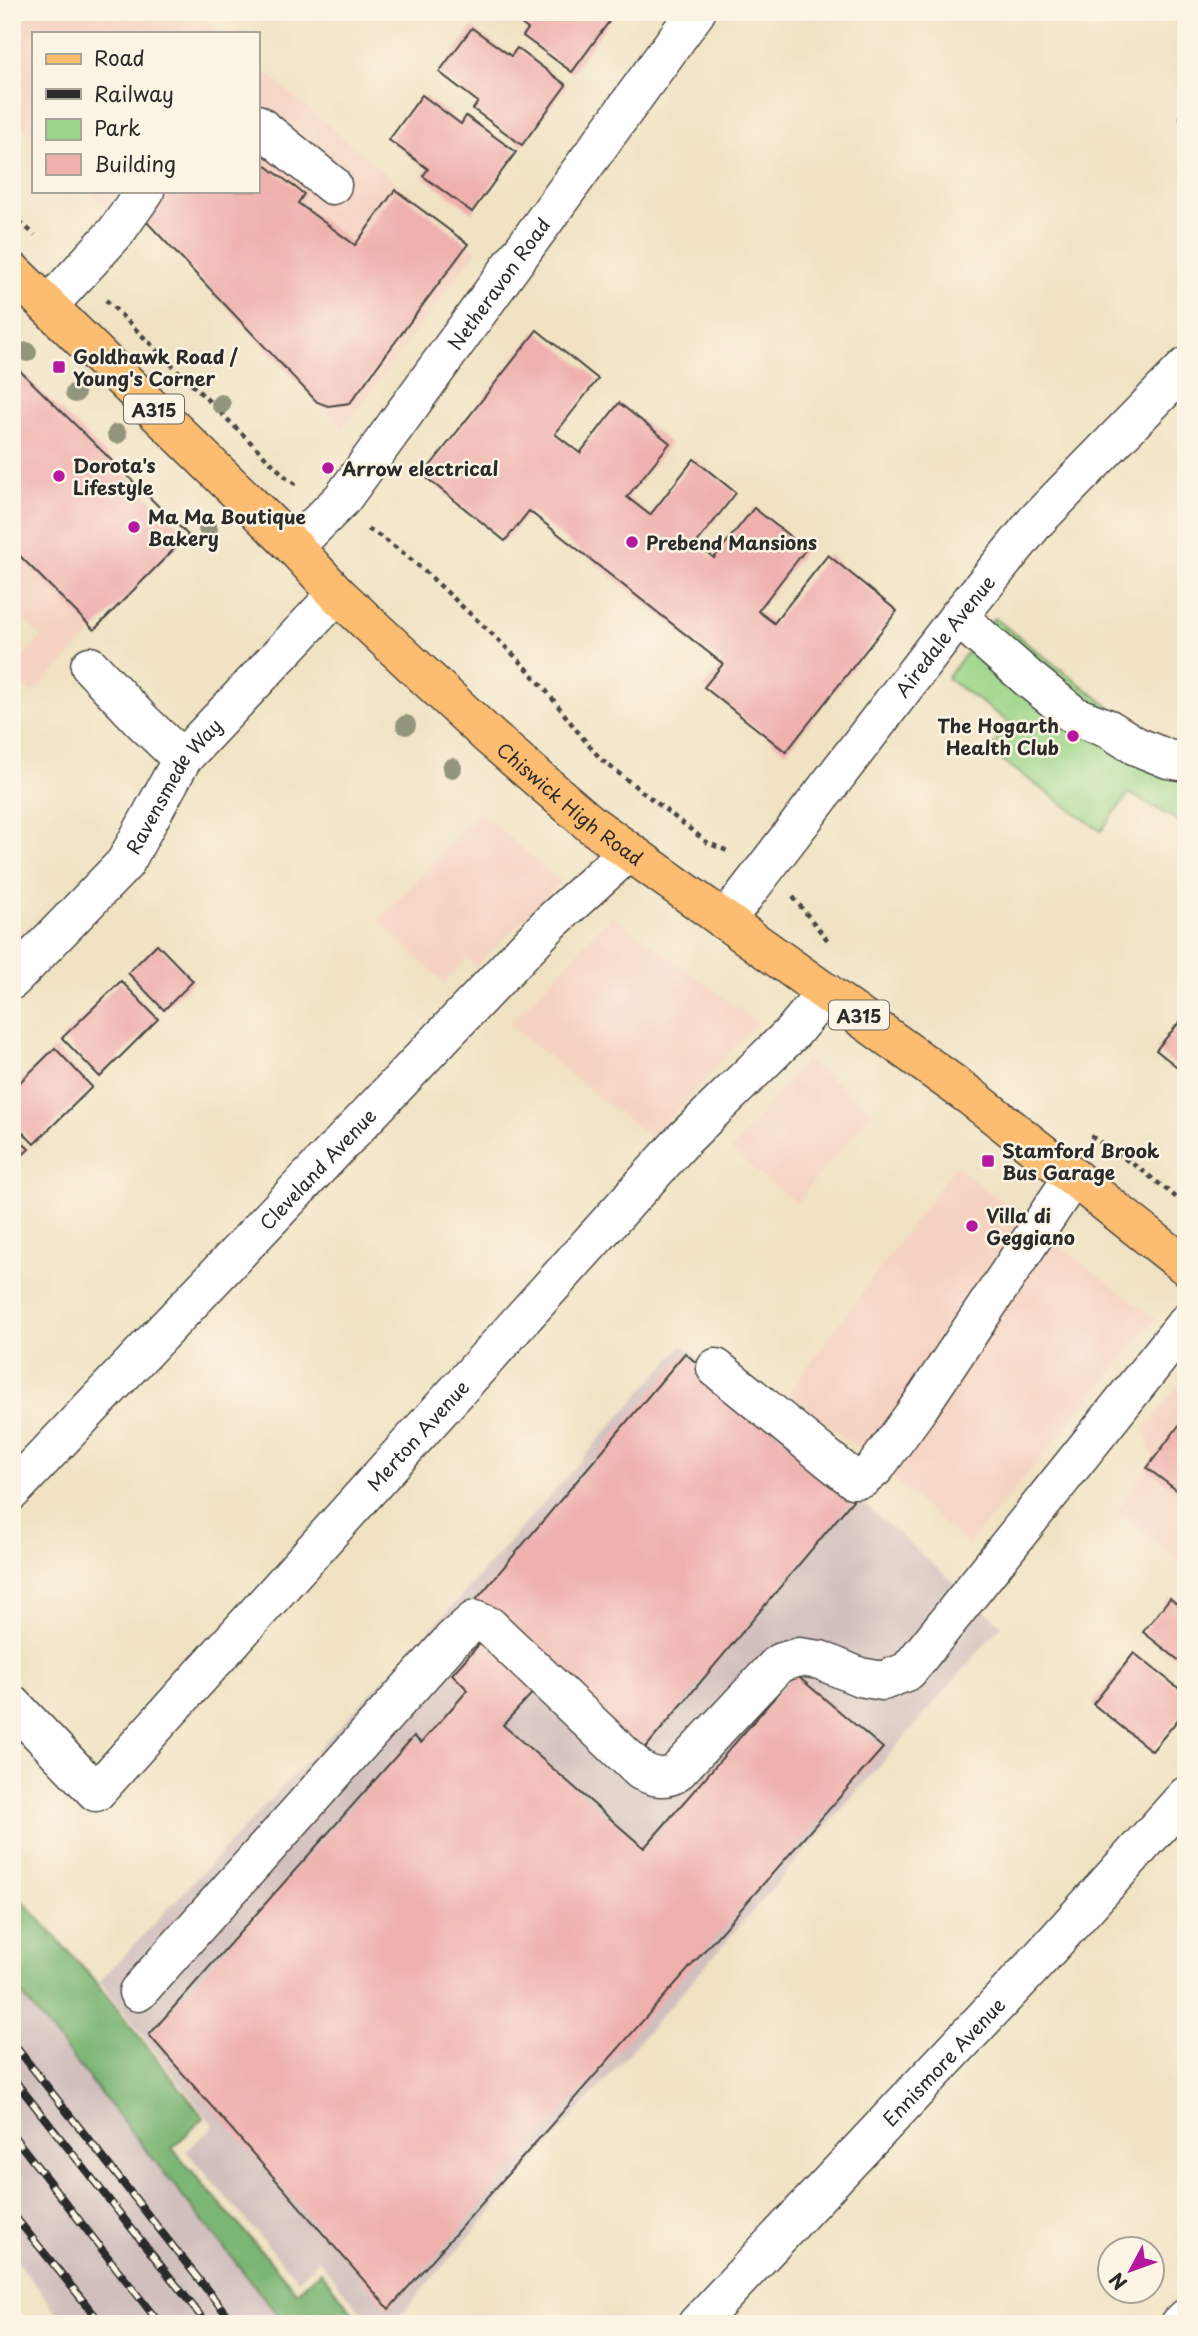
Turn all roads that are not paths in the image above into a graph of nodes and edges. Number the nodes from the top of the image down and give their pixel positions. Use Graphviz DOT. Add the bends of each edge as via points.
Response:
graph roads {
  1 [pos="696,12"];
  2 [pos="259,126"];
  3 [pos="332,185"];
  4 [pos="144,192"];
  5 [pos="12,271"];
  6 [pos="48,304"];
  7 [pos="1186,368"];
  8 [pos="294,547"];
  9 [pos="337,594"];
  10 [pos="958,617"];
  11 [pos="90,666"];
  12 [pos="182,759"];
  13 [pos="1186,762"];
  14 [pos="628,852"];
  15 [pos="725,920"];
  16 [pos="12,980"];
  17 [pos="826,992"];
  18 [pos="1073,1177"];
  19 [pos="1186,1266"];
  20 [pos="1186,1323"];
  21 [pos="716,1368"];
  22 [pos="12,1491"];
  23 [pos="12,1704"];
  24 [pos="1186,1796"];
  25 [pos="138,1992"];
  26 [pos="1186,2318"];
  27 [pos="697,2324"];
  28 [pos="1180,2324"];
  1 -- 8 [label="street, Netheravon Road" via="347,492"];
  2 -- 3 [label="street"];
  4 -- 6 [label="street" via="121,226"];
  5 -- 6 [label="main road, Chiswick High Road / A315"];
  6 -- 8 [label="main road, Chiswick High Road / A315"];
  7 -- 10 [label="street, Airedale Avenue" via="1036,521"];
  8 -- 9 [label="main road, Chiswick High Road / A315"];
  9 -- 12 [label="street, Ravensmede Way"];
  9 -- 14 [label="main road, Chiswick High Road / A315" via="490,737"];
  10 -- 13 [label="street" via="1075,716 1136,746"];
  10 -- 15 [label="street, Airedale Avenue"];
  11 -- 12 [label="street"];
  12 -- 16 [label="street, Ravensmede Way" via="125,863"];
  14 -- 15 [label="main road, Chiswick High Road / A315"];
  14 -- 22 [label="street, Cleveland Avenue" via="551,922"];
  15 -- 17 [label="main road, Chiswick High Road / A315"];
  17 -- 18 [label="main road, Chiswick High Road / A315"];
  17 -- 23 [label="street, Merton Avenue" via="793,1032 673,1151 96,1792"];
  18 -- 19 [label="main road, Chiswick High Road / A315"];
  18 -- 21 [label="street" via="920,1406 863,1478 853,1479"];
  20 -- 25 [label="street" via="908,1671 883,1681 820,1660 799,1657 779,1663 677,1773 667,1778 641,1771 489,1626 475,1620 453,1639"];
  24 -- 27 [label="street, Ennismore Avenue"];
  26 -- 28 [label="street"];
}
